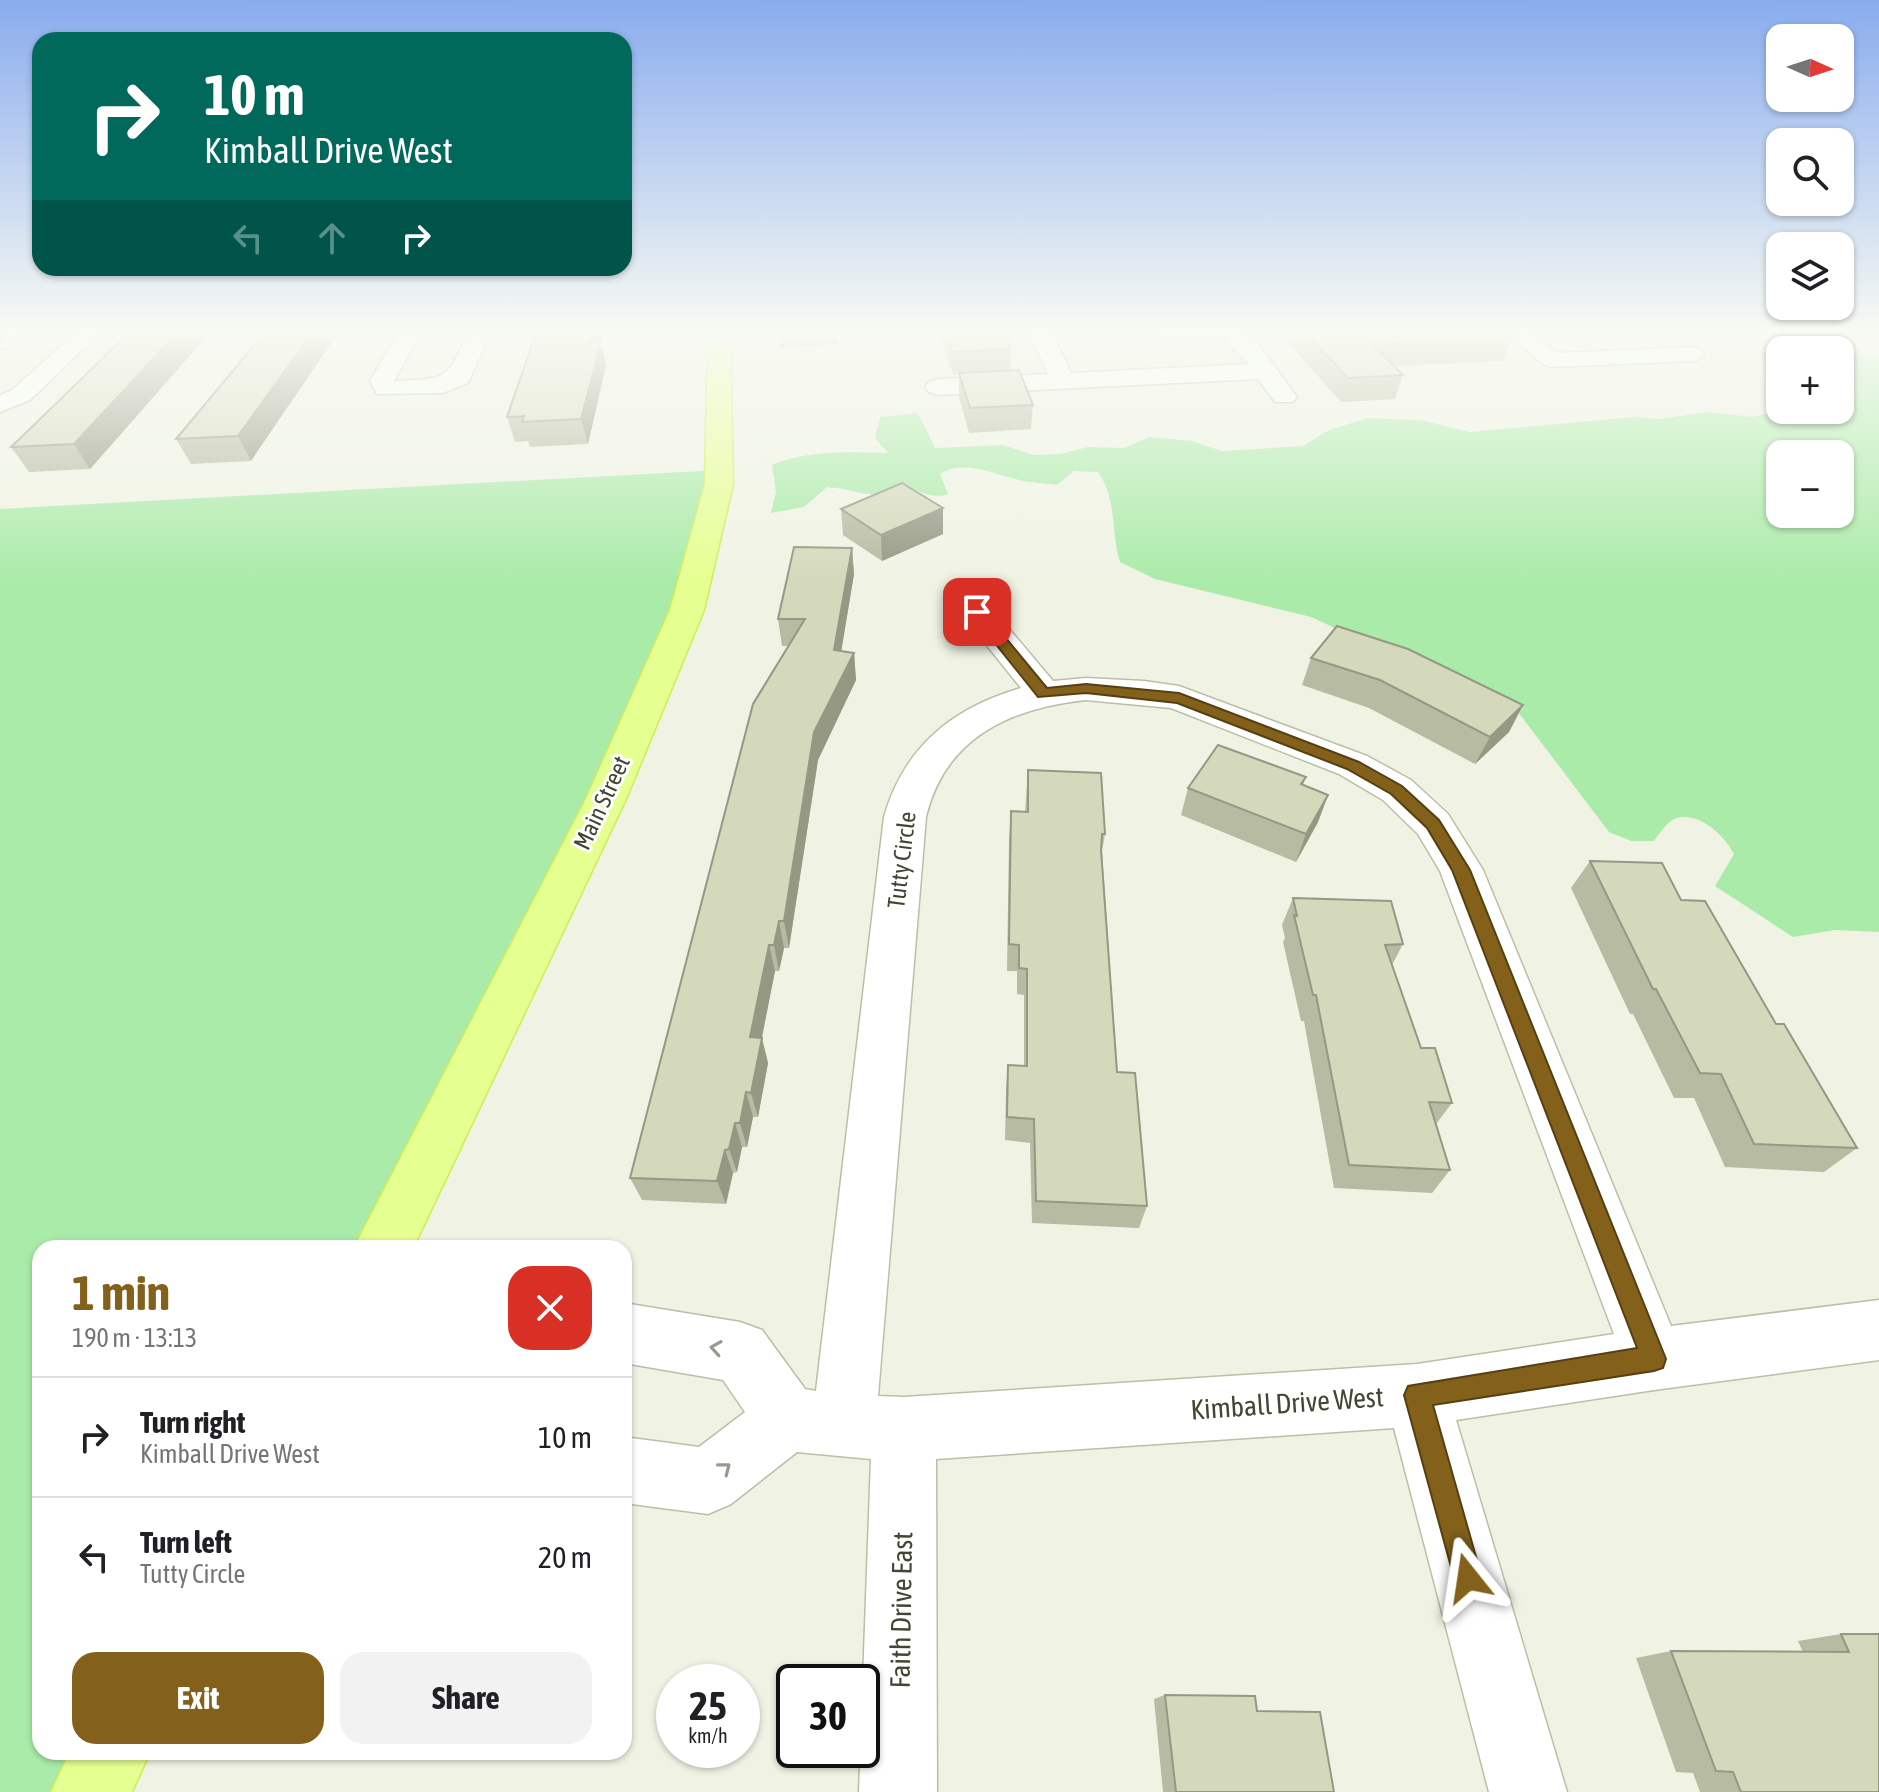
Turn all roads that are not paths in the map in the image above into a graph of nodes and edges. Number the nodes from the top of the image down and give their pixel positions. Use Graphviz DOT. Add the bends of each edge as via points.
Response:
graph roads {
  1 [pos="719,414"];
  2 [pos="977,612"];
  3 [pos="1044,693"];
  4 [pos="387,1240"];
  5 [pos="1879,1330"];
  6 [pos="632,1334"];
  7 [pos="1654,1359"];
  8 [pos="1417,1395"];
  9 [pos="845,1425"];
  10 [pos="632,1471"];
  11 [pos="108,1760"];
  12 [pos="90,1792"];
  13 [pos="898,1792"];
  14 [pos="1528,1792"];
  1 -- 4 [label="main road, Main Street" via="719,484 687,610 606,799"];
  2 -- 3 [label="street"];
  3 -- 7 [label="street, Tutty Circle" via="1086,689 1179,698 1353,765 1397,790 1433,824 1461,870"];
  3 -- 9 [label="street, Tutty Circle" via="1000,706 957,733 913,786"];
  5 -- 7 [label="street, Kimball Drive West"];
  9 -- 6 [label="street, one-way" via="740,1352"];
  7 -- 8 [label="street, Kimball Drive West"];
  8 -- 9 [label="street, Kimball Drive West"];
  8 -- 14 [label="street"];
  10 -- 9 [label="street, one-way" via="708,1481"];
  9 -- 13 [label="street, Faith Drive East"];
  11 -- 12 [label="main road"];
}
